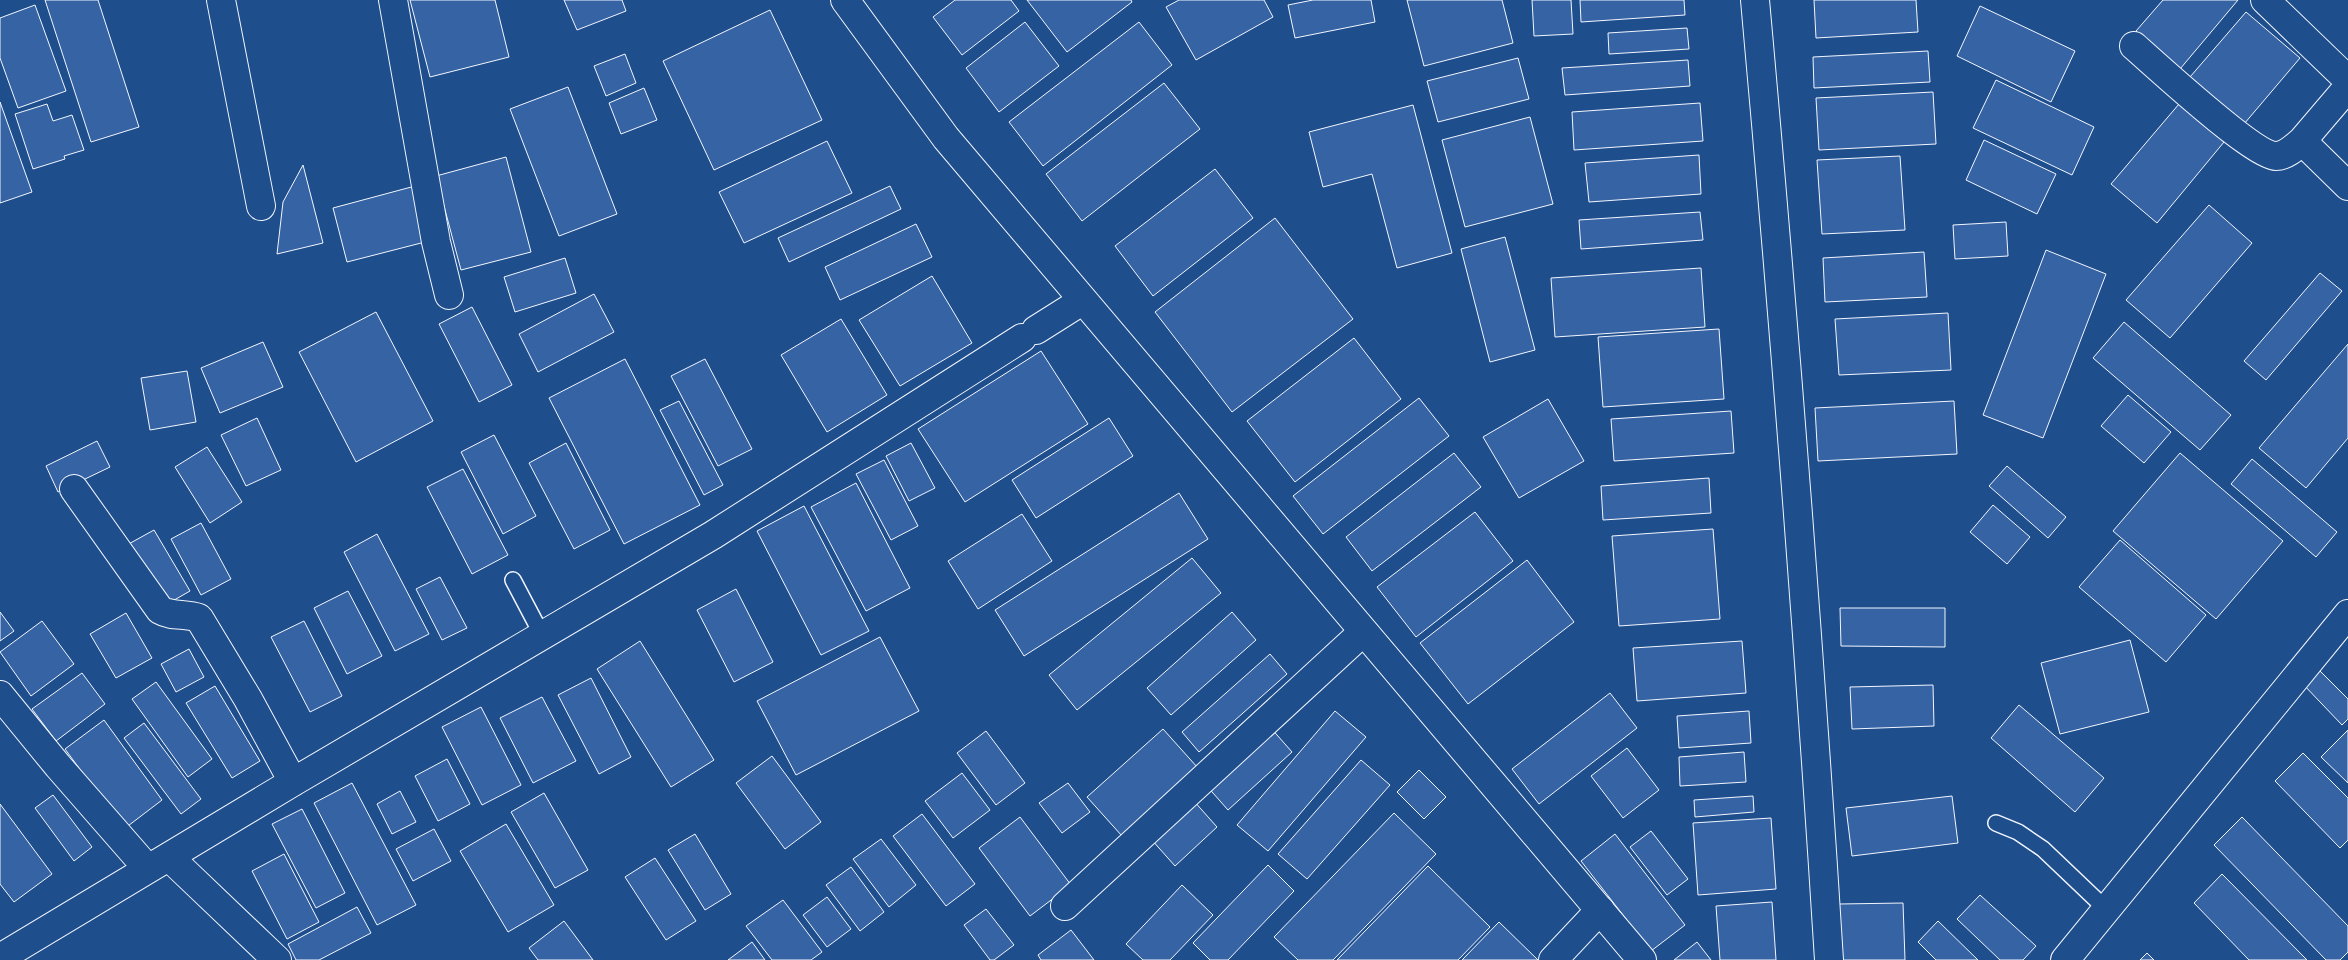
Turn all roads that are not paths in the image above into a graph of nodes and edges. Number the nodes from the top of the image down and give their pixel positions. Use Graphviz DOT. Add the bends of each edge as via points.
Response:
graph roads {
  1 [pos="222,0"];
  2 [pos="393,0"];
  3 [pos="845,0"];
  4 [pos="1755,0"];
  5 [pos="2265,0"];
  6 [pos="2134,46"];
  7 [pos="2348,80"];
  8 [pos="2348,87"];
  9 [pos="2302,141"];
  10 [pos="2348,186"];
  11 [pos="261,206"];
  12 [pos="449,295"];
  13 [pos="1082,301"];
  14 [pos="74,489"];
  15 [pos="513,580"];
  16 [pos="2348,614"];
  17 [pos="1363,632"];
  18 [pos="542,635"];
  19 [pos="0,695"];
  20 [pos="293,782"];
  21 [pos="1996,823"];
  22 [pos="158,863"];
  23 [pos="1065,906"];
  24 [pos="2106,909"];
  25 [pos="1600,910"];
  26 [pos="2,954"];
  27 [pos="277,960"];
  28 [pos="1553,960"];
  29 [pos="1642,960"];
  30 [pos="1829,960"];
  31 [pos="2064,960"];
  1 -- 11 [label="street"];
  2 -- 12 [label="street" via="436,242"];
  3 -- 13 [label="street" via="946,138"];
  4 -- 30 [label="street" via="1786,350"];
  5 -- 7 [label="street"];
  6 -- 9 [label="street" via="2222,122 2267,155 2282,155"];
  8 -- 9 [label="street"];
  9 -- 10 [label="street"];
  13 -- 17 [label="street"];
  13 -- 18 [label="street" via="713,535"];
  14 -- 20 [label="street" via="160,610 199,618"];
  15 -- 18 [label="lane"];
  16 -- 24 [label="street"];
  17 -- 23 [label="street"];
  17 -- 25 [label="street"];
  18 -- 20 [label="street"];
  19 -- 22 [label="street" via="58,766"];
  20 -- 22 [label="street"];
  21 -- 24 [label="lane" via="2018,832 2043,849"];
  22 -- 26 [label="street"];
  22 -- 27 [label="street"];
  24 -- 31 [label="street"];
  25 -- 28 [label="street"];
  25 -- 29 [label="street"];
}
